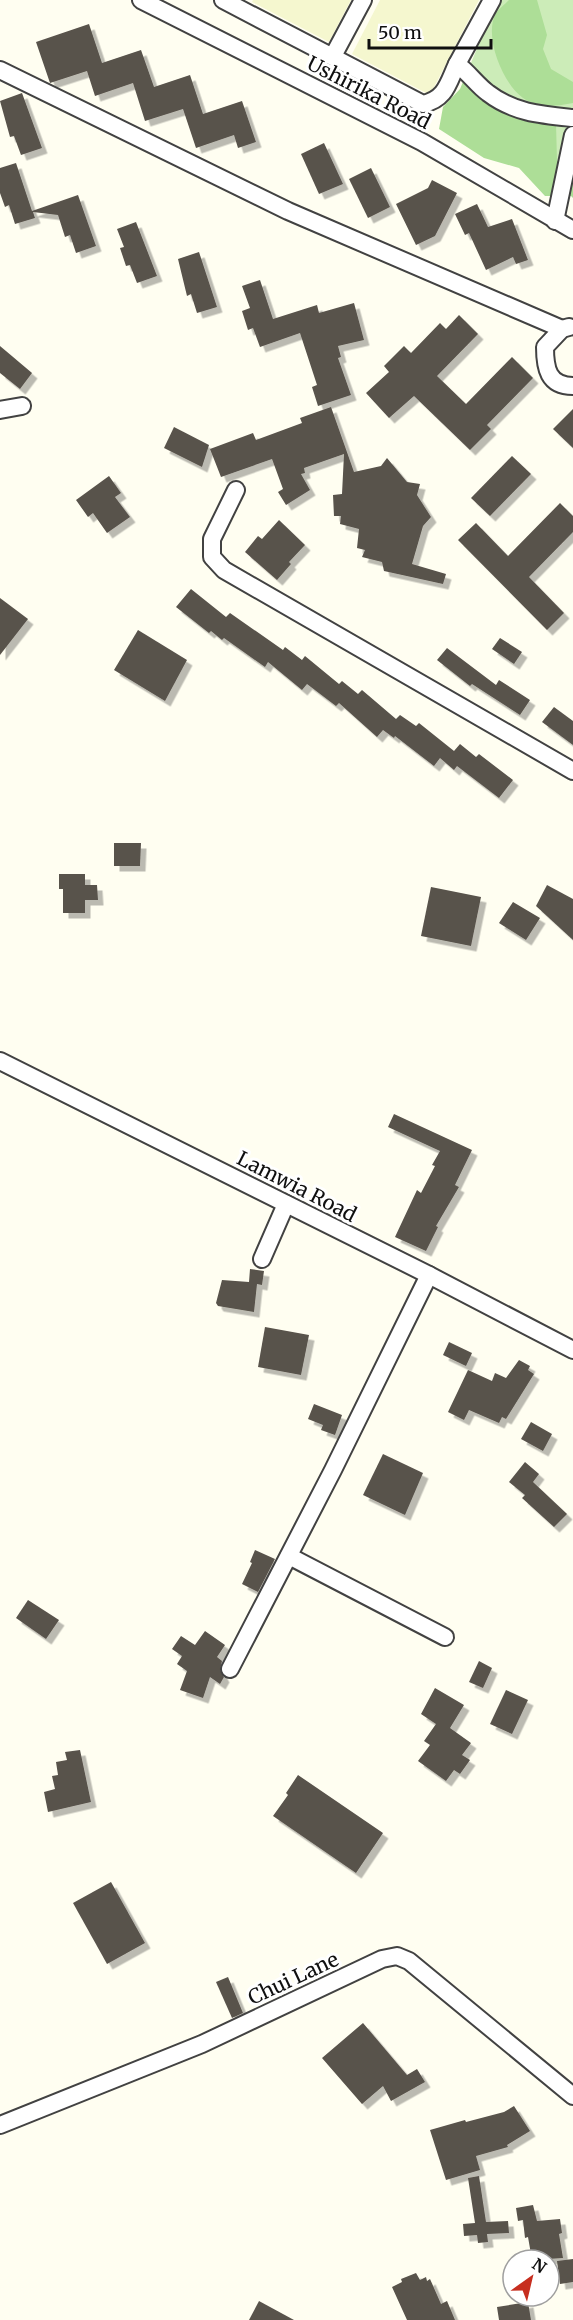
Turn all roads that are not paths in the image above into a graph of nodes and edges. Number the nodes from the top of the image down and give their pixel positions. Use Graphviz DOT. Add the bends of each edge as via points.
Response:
graph roads {
  1 [pos="141,0"];
  2 [pos="363,0"];
  3 [pos="492,0"];
  4 [pos="228,1"];
  5 [pos="333,56"];
  6 [pos="457,64"];
  7 [pos="0,70"];
  8 [pos="573,118"];
  9 [pos="573,135"];
  10 [pos="555,221"];
  11 [pos="573,230"];
  12 [pos="568,327"];
  13 [pos="573,386"];
  14 [pos="22,406"];
  15 [pos="0,410"];
  16 [pos="236,490"];
  17 [pos="573,771"];
  18 [pos="0,1061"];
  19 [pos="286,1204"];
  20 [pos="262,1259"];
  21 [pos="429,1275"];
  22 [pos="573,1350"];
  23 [pos="289,1556"];
  24 [pos="445,1637"];
  25 [pos="230,1670"];
  26 [pos="573,2096"];
  27 [pos="0,2125"];
  1 -- 10 [label="street, Ushirika Road" via="422,142"];
  2 -- 5 [label="street"];
  3 -- 6 [label="street"];
  4 -- 5 [label="street"];
  5 -- 6 [label="street" via="423,104 436,102 443,94"];
  6 -- 8 [label="street" via="509,108"];
  7 -- 12 [label="street" via="288,211"];
  9 -- 10 [label="street"];
  10 -- 11 [label="street, Ushirika Road"];
  12 -- 13 [label="street" via="545,347 545,364 551,378"];
  14 -- 15 [label="street"];
  16 -- 17 [label="street" via="212,538 212,557 224,570"];
  18 -- 19 [label="street, Lamwia Road"];
  19 -- 20 [label="street"];
  19 -- 21 [label="street, Lamwia Road"];
  21 -- 22 [label="street, Lamwia Road"];
  21 -- 23 [label="street"];
  23 -- 24 [label="street"];
  23 -- 25 [label="street"];
  26 -- 27 [label="street, Chui Lane" via="409,1961 397,1956 382,1959 202,2044"];
}
